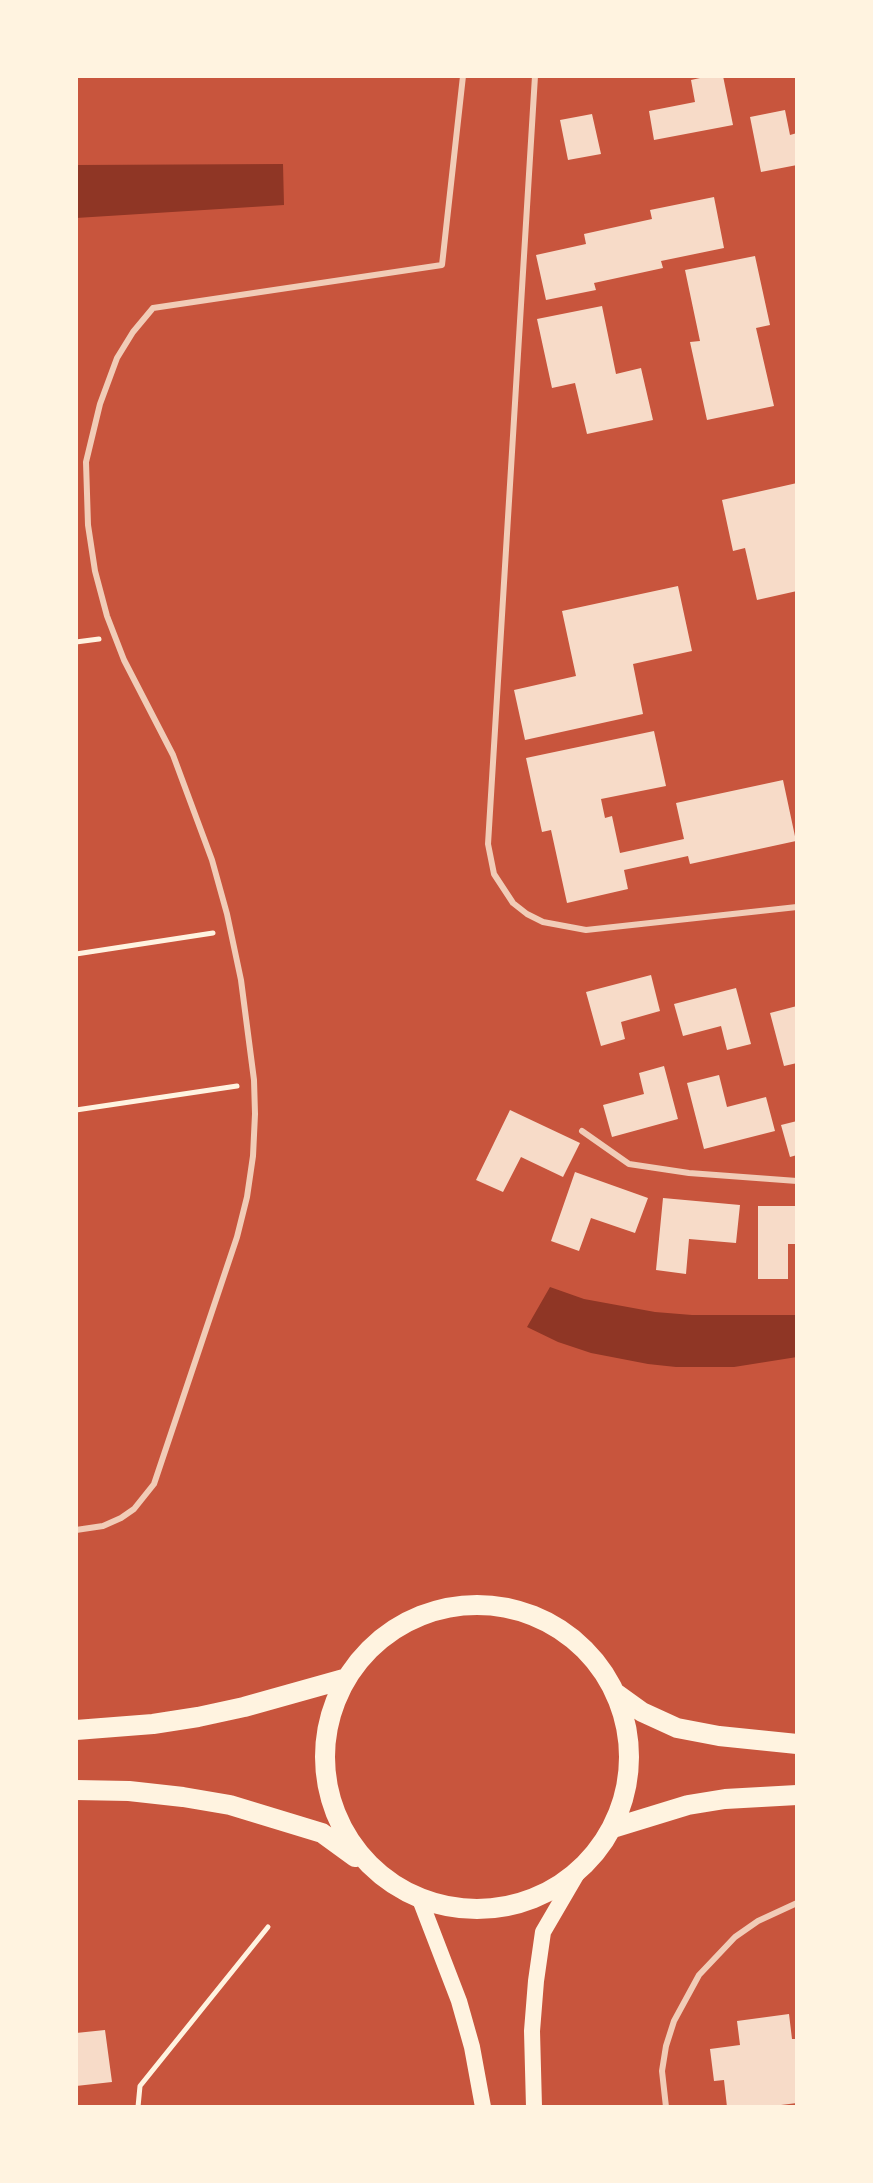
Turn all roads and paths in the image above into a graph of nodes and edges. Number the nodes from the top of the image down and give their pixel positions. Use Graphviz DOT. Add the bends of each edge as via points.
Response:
graph roads {
  1 [pos="463,76"];
  2 [pos="535,76"];
  3 [pos="86,462"];
  4 [pos="76,463"];
  5 [pos="797,907"];
  6 [pos="230,930"];
  7 [pos="76,954"];
  8 [pos="254,1084"];
  9 [pos="76,1110"];
  10 [pos="582,1131"];
  11 [pos="797,1181"];
  12 [pos="76,1530"];
  13 [pos="344,1679"];
  14 [pos="617,1694"];
  15 [pos="76,1730"];
  16 [pos="797,1744"];
  17 [pos="76,1790"];
  18 [pos="797,1795"];
  19 [pos="613,1828"];
  20 [pos="373,1869"];
  21 [pos="578,1872"];
  22 [pos="419,1897"];
  23 [pos="797,1903"];
  24 [pos="268,1927"];
  25 [pos="138,2107"];
  26 [pos="483,2107"];
  27 [pos="534,2107"];
  28 [pos="666,2107"];
  1 -- 3 [label="lane" via="442,265 153,308 117,358"];
  2 -- 5 [label="lane" via="488,844 494,874 527,914 586,930"];
  3 -- 4 [label="lane"];
  3 -- 6 [label="lane" via="88,525 107,616 194,807"];
  6 -- 7 [label="path"];
  6 -- 8 [label="lane"];
  8 -- 9 [label="path"];
  8 -- 12 [label="lane" via="247,1197 154,1484 121,1518"];
  10 -- 11 [label="lane" via="629,1164"];
  13 -- 14 [label="main road" via="378,1641 401,1625 428,1613 484,1604 539,1617 563,1631 585,1648"];
  13 -- 15 [label="main road" via="198,1717"];
  13 -- 20 [label="main road" via="326,1739 329,1795 353,1846"];
  14 -- 16 [label="main road" via="677,1728"];
  14 -- 19 [label="main road" via="631,1747 624,1803"];
  17 -- 20 [label="main road" via="129,1791 230,1805 322,1833"];
  18 -- 19 [label="main road" via="688,1805"];
  19 -- 21 [label="main road"];
  20 -- 22 [label="main road"];
  21 -- 22 [label="main road" via="529,1900 502,1907 446,1906"];
  21 -- 27 [label="main road" via="543,1932 532,2031"];
  22 -- 26 [label="main road" via="459,2001"];
  23 -- 28 [label="lane" via="735,1937 699,1975 666,2046"];
  24 -- 25 [label="path" via="140,2086"];
}
